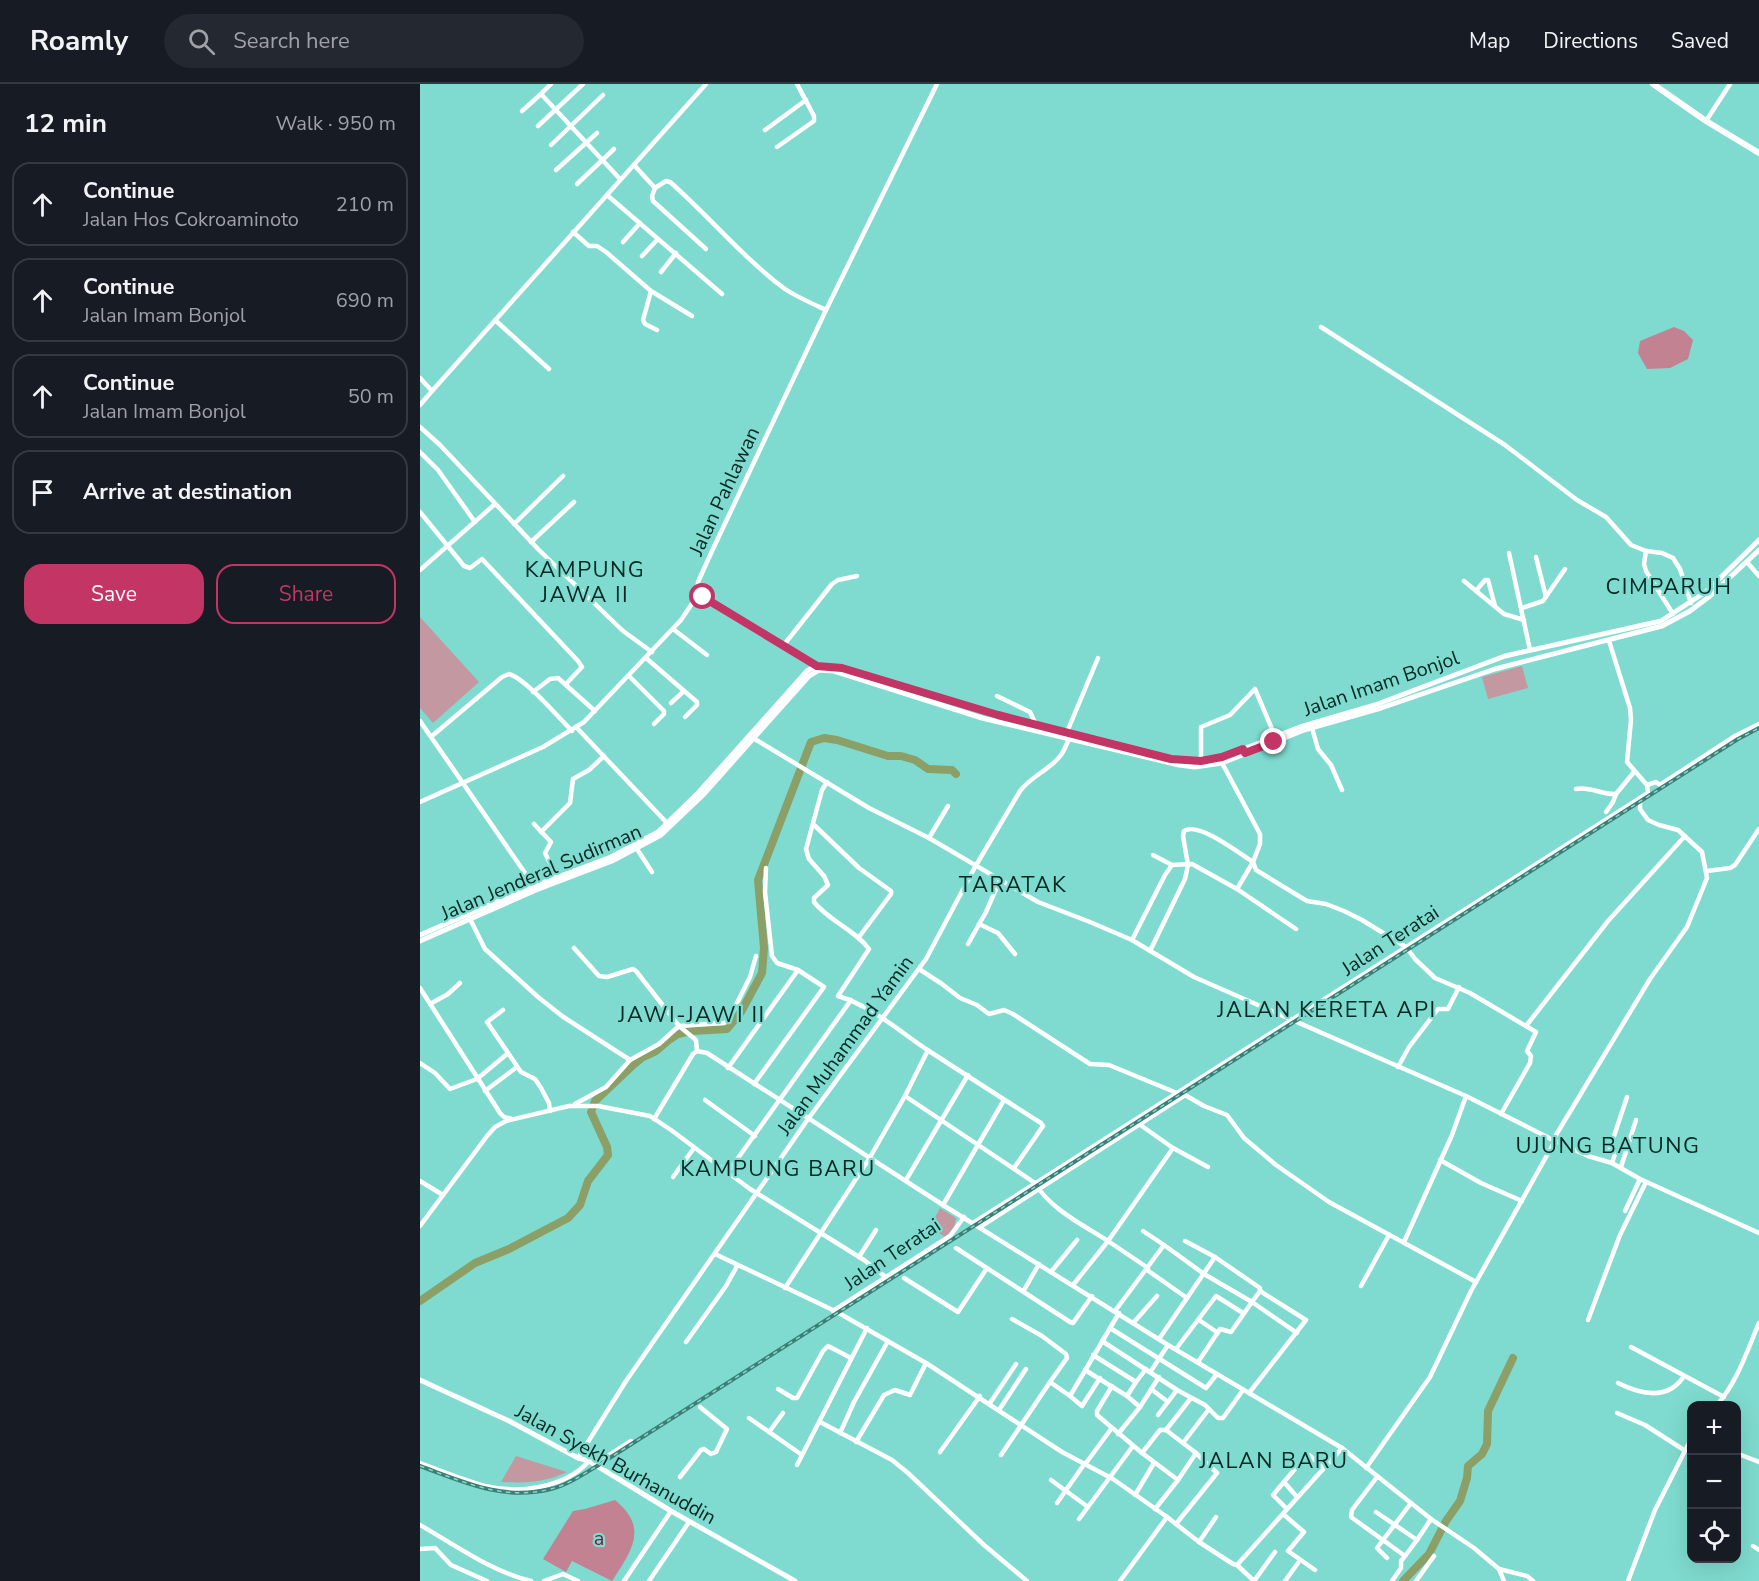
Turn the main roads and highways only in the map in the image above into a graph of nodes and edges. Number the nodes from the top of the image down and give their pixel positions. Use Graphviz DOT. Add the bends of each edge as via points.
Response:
graph roads {
  1 [pos="1653,84"];
  2 [pos="1759,153"];
  3 [pos="1759,540"];
  4 [pos="1759,550"];
  5 [pos="1662,623"];
  6 [pos="1572,641"];
  7 [pos="1573,650"];
  8 [pos="1505,656"];
  9 [pos="1492,660"];
  10 [pos="1509,665"];
  11 [pos="817,668"];
  12 [pos="1495,669"];
  13 [pos="1425,690"];
  14 [pos="907,691"];
  15 [pos="984,710"];
  16 [pos="774,711"];
  17 [pos="982,718"];
  18 [pos="1334,719"];
  19 [pos="1069,734"];
  20 [pos="1244,751"];
  21 [pos="1150,756"];
  22 [pos="701,793"];
  23 [pos="577,872"];
  24 [pos="469,916"];
  25 [pos="420,935"];
  26 [pos="420,941"];
  27 [pos="420,1380"];
  28 [pos="795,1581"];
  1 -- 2 [label="highway"];
  3 -- 5 [label="main road" via="1707,591"];
  4 -- 5 [label="main road" via="1710,596 1690,611"];
  5 -- 6 [label="main road, Jalan Imam Bonjol"];
  5 -- 7 [label="main road, Jalan Imam Bonjol"];
  6 -- 7 [label="main road"];
  6 -- 8 [label="main road, Jalan Imam Bonjol"];
  7 -- 10 [label="main road, Jalan Imam Bonjol"];
  8 -- 9 [label="main road, Jalan Imam Bonjol"];
  8 -- 10 [label="main road"];
  9 -- 12 [label="main road"];
  9 -- 13 [label="main road, Jalan Imam Bonjol"];
  10 -- 12 [label="main road, Jalan Imam Bonjol"];
  11 -- 14 [label="main road, Jalan Imam Bonjol"];
  11 -- 16 [label="main road, Jalan Jenderal Sudirman"];
  12 -- 13 [label="main road, Jalan Imam Bonjol"];
  13 -- 18 [label="main road, Jalan Imam Bonjol"];
  14 -- 15 [label="main road, Jalan Imam Bonjol"];
  14 -- 17 [label="main road, Jalan Imam Bonjol"];
  15 -- 17 [label="main road"];
  15 -- 19 [label="main road, Jalan Imam Bonjol"];
  16 -- 22 [label="main road, Jalan Jenderal Sudirman"];
  16 -- 22 [label="main road, Jalan Jenderal Sudirman"];
  17 -- 19 [label="main road, Jalan Imam Bonjol"];
  18 -- 20 [label="main road, Jalan Imam Bonjol"];
  18 -- 20 [label="main road, Jalan Imam Bonjol" via="1275,736"];
  19 -- 21 [label="main road, Jalan Imam Bonjol"];
  20 -- 21 [label="main road, Jalan Imam Bonjol" via="1201,761"];
  20 -- 21 [label="main road, Jalan Imam Bonjol" via="1222,763 1186,766"];
  22 -- 23 [label="main road, Jalan Jenderal Sudirman" via="658,831"];
  22 -- 23 [label="main road, Jalan Jenderal Sudirman" via="671,827 637,849"];
  23 -- 24 [label="main road, Jalan Jenderal Sudirman"];
  23 -- 24 [label="main road, Jalan Jenderal Sudirman" via="534,886"];
  24 -- 25 [label="main road, Jalan Jenderal Sudirman"];
  24 -- 26 [label="main road, Jalan Jenderal Sudirman"];
  27 -- 28 [label="main road, Jalan Syekh Burhanuddin" via="591,1463"];
}
